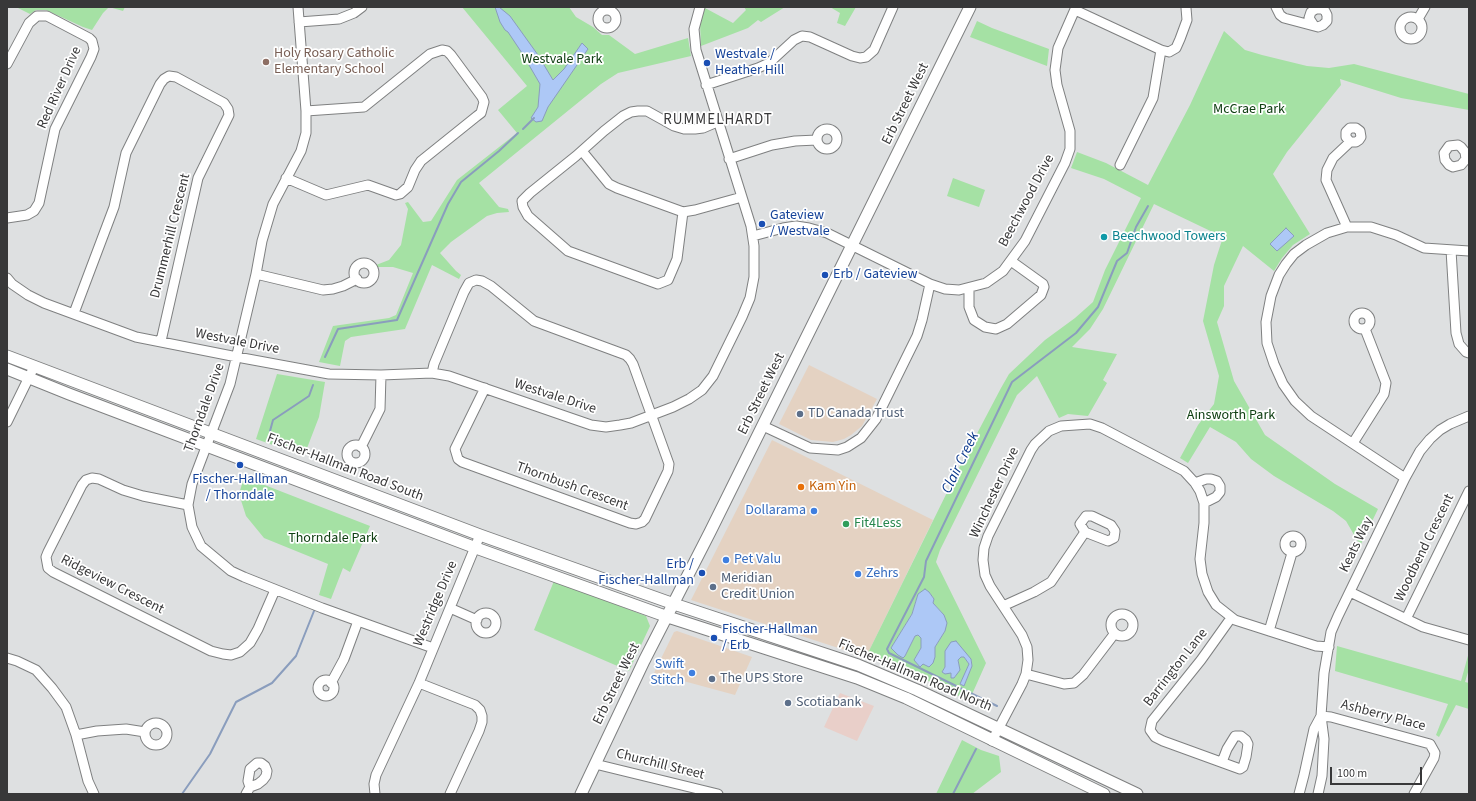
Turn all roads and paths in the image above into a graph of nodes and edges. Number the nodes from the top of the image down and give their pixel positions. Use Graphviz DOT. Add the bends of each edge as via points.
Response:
graph roads {
  1 [pos="298,7"];
  2 [pos="362,7"];
  3 [pos="700,7"];
  4 [pos="894,7"];
  5 [pos="970,7"];
  6 [pos="1183,7"];
  7 [pos="1276,7"];
  8 [pos="1425,7"];
  9 [pos="1076,8"];
  10 [pos="1418,19"];
  11 [pos="299,22"];
  12 [pos="1313,24"];
  13 [pos="1161,50"];
  14 [pos="7,64"];
  15 [pos="706,85"];
  16 [pos="306,111"];
  17 [pos="717,122"];
  18 [pos="817,140"];
  19 [pos="1350,142"];
  20 [pos="582,151"];
  21 [pos="729,159"];
  22 [pos="1120,165"];
  23 [pos="286,178"];
  24 [pos="742,197"];
  25 [pos="683,212"];
  26 [pos="7,218"];
  27 [pos="1347,227"];
  28 [pos="753,236"];
  29 [pos="852,246"];
  30 [pos="1451,250"];
  31 [pos="1469,251"];
  32 [pos="1011,261"];
  33 [pos="256,274"];
  34 [pos="7,278"];
  35 [pos="356,279"];
  36 [pos="930,284"];
  37 [pos="969,289"];
  38 [pos="74,313"];
  39 [pos="1365,329"];
  40 [pos="161,341"];
  41 [pos="1469,353"];
  42 [pos="7,356"];
  43 [pos="238,357"];
  44 [pos="7,369"];
  45 [pos="31,372"];
  46 [pos="432,373"];
  47 [pos="381,375"];
  48 [pos="485,388"];
  49 [pos="651,415"];
  50 [pos="1469,416"];
  51 [pos="7,422"];
  52 [pos="763,426"];
  53 [pos="212,433"];
  54 [pos="1353,443"];
  55 [pos="207,446"];
  56 [pos="361,447"];
  57 [pos="1405,478"];
  58 [pos="1195,483"];
  59 [pos="1469,491"];
  60 [pos="1204,503"];
  61 [pos="188,505"];
  62 [pos="1085,532"];
  63 [pos="480,535"];
  64 [pos="476,548"];
  65 [pos="1292,553"];
  66 [pos="275,590"];
  67 [pos="1350,592"];
  68 [pos="674,604"];
  69 [pos="1003,606"];
  70 [pos="450,608"];
  71 [pos="668,617"];
  72 [pos="1231,618"];
  73 [pos="1406,619"];
  74 [pos="477,620"];
  75 [pos="358,621"];
  76 [pos="1269,631"];
  77 [pos="1114,633"];
  78 [pos="1469,640"];
  79 [pos="1329,647"];
  80 [pos="433,648"];
  81 [pos="7,658"];
  82 [pos="1026,674"];
  83 [pos="331,682"];
  84 [pos="419,684"];
  85 [pos="1320,716"];
  86 [pos="999,728"];
  87 [pos="145,732"];
  88 [pos="76,735"];
  89 [pos="992,741"];
  90 [pos="1222,762"];
  91 [pos="595,764"];
  92 [pos="94,794"];
  93 [pos="375,794"];
  94 [pos="450,794"];
  95 [pos="581,794"];
  96 [pos="718,794"];
  97 [pos="1104,794"];
  98 [pos="1137,794"];
  99 [pos="1299,794"];
  100 [pos="1318,794"];
  101 [pos="1414,794"];
  1 -- 11 [label="street, Thorndale Drive"];
  2 -- 11 [label="street" via="338,19"];
  3 -- 15 [label="street, Westvale Drive" via="694,29 696,50"];
  4 -- 15 [label="street" via="874,50 866,57 852,56 810,37 802,36 769,63"];
  5 -- 29 [label="main road, Erb Street West"];
  6 -- 13 [label="street" via="1187,20 1176,48 1169,52"];
  7 -- 12 [label="street" via="1284,18"];
  8 -- 10 [label="street"];
  9 -- 13 [label="street"];
  9 -- 32 [label="street, Beechwood Drive" via="1058,48 1055,70 1071,136 1070,149 1032,230"];
  11 -- 16 [label="street, Thorndale Drive"];
  13 -- 22 [label="street" via="1153,98"];
  14 -- 26 [label="street, Red River Drive" via="29,23 36,16 47,16 89,38 94,49 56,129 39,203 34,211 27,215"];
  15 -- 17 [label="street, Westvale Drive"];
  16 -- 23 [label="street, Thorndale Drive" via="306,133 301,151"];
  16 -- 23 [label="street" via="364,106 430,54 442,50 451,55 484,102 478,116 417,165 408,187 400,194 396,195 368,185 326,195"];
  17 -- 20 [label="street" via="703,128 684,129 646,111 638,111 623,116"];
  17 -- 21 [label="street, Westvale Drive"];
  18 -- 21 [label="street" via="772,145"];
  19 -- 27 [label="street" via="1333,158 1327,170 1326,180"];
  20 -- 25 [label="street" via="609,184"];
  20 -- 25 [label="street" via="522,201 528,216 568,251 651,282 663,283 671,275 677,259"];
  21 -- 24 [label="street, Westvale Drive"];
  23 -- 33 [label="street, Thorndale Drive" via="273,204"];
  24 -- 25 [label="street"];
  24 -- 28 [label="street, Westvale Drive"];
  27 -- 30 [label="street" via="1371,227 1424,248"];
  27 -- 54 [label="street" via="1327,233 1294,254 1279,275 1271,296 1266,322 1274,364 1283,384 1295,401 1311,416"];
  28 -- 29 [label="street, Beechwood Drive" via="796,226 827,233"];
  28 -- 49 [label="street, Westvale Drive" via="755,259 750,298 713,376 702,390 689,399"];
  29 -- 36 [label="street, Beechwood Drive"];
  29 -- 52 [label="main road, Erb Street West"];
  30 -- 31 [label="street"];
  30 -- 41 [label="street" via="1456,333 1459,344"];
  32 -- 37 [label="street, Beechwood Drive" via="1003,271 986,283"];
  32 -- 37 [label="street" via="1043,284 1044,288 1042,295 1007,324 996,329 985,327 974,320 969,307"];
  33 -- 35 [label="street" via="322,290 343,286"];
  33 -- 43 [label="street, Thorndale Drive"];
  34 -- 38 [label="street, Westvale Drive" via="28,295"];
  36 -- 37 [label="street, Beechwood Drive" via="945,289"];
  36 -- 52 [label="street" via="917,336 876,419 861,438 838,450 810,448"];
  38 -- 40 [label="street, Westvale Drive" via="136,337"];
  38 -- 40 [label="street, Drummerhill Crescent" via="114,207 126,153 160,84 169,76 176,77 224,103 229,115 198,178"];
  39 -- 54 [label="street" via="1386,383 1384,394"];
  40 -- 43 [label="street, Westvale Drive"];
  42 -- 45 [label="main road, Fischer-Hallman Road South"];
  43 -- 47 [label="street, Westvale Drive" via="329,374"];
  43 -- 53 [label="street, Thorndale Drive"];
  44 -- 45 [label="main road, Fischer-Hallman Road South"];
  45 -- 51 [label="street"];
  45 -- 53 [label="main road, Fischer-Hallman Road South"];
  45 -- 55 [label="main road, Fischer-Hallman Road South" via="69,394"];
  46 -- 47 [label="street, Westvale Drive"];
  46 -- 48 [label="street, Westvale Drive"];
  46 -- 49 [label="street" via="467,286 472,281 482,281 528,318 626,355 633,364"];
  47 -- 56 [label="street" via="380,409"];
  48 -- 49 [label="street, Westvale Drive" via="591,425 620,425"];
  48 -- 49 [label="street, Thornbush Crescent" via="457,443 455,449 458,459 636,524 645,518 669,464"];
  50 -- 57 [label="street, Keats Way" via="1450,424 1430,439"];
  52 -- 68 [label="main road, Erb Street West"];
  53 -- 55 [label="street, Thorndale Drive"];
  53 -- 63 [label="main road, Fischer-Hallman Road South"];
  54 -- 57 [label="street"];
  55 -- 61 [label="street, Thorndale Drive" via="192,484"];
  55 -- 64 [label="main road, Fischer-Hallman Road South"];
  57 -- 67 [label="street, Keats Way"];
  58 -- 60 [label="street, Winchester Drive"];
  58 -- 60 [label="street" via="1211,479 1217,481 1220,486 1220,492 1216,497"];
  58 -- 69 [label="street, Winchester Drive" via="1176,466 1102,428 1080,424 1061,426 1049,432 1031,450 984,548 985,575"];
  59 -- 73 [label="street, Woodbend Crescent"];
  60 -- 72 [label="street, Winchester Drive" via="1200,559 1202,574 1216,605"];
  61 -- 66 [label="street, Thorndale Drive" via="192,527 201,546 231,571"];
  61 -- 66 [label="street, Ridgeview Crescent" via="143,496 99,479 86,480 48,552 48,568 211,651 231,655 240,652 250,643"];
  62 -- 69 [label="street" via="1051,582"];
  63 -- 64 [label="street, Westridge Drive"];
  63 -- 68 [label="main road, Fischer-Hallman Road South"];
  64 -- 70 [label="street, Westridge Drive"];
  64 -- 71 [label="main road, Fischer-Hallman Road South"];
  65 -- 76 [label="street"];
  66 -- 75 [label="street, Thorndale Drive"];
  67 -- 73 [label="street, Woodbend Crescent"];
  67 -- 79 [label="street, Keats Way" via="1331,632"];
  68 -- 71 [label="main road, Erb Street West"];
  68 -- 86 [label="main road, Fischer-Hallman Road North" via="858,665"];
  69 -- 82 [label="street, Winchester Drive" via="1027,647"];
  70 -- 74 [label="street"];
  70 -- 80 [label="street, Westridge Drive"];
  71 -- 89 [label="main road, Fischer-Hallman Road North" via="857,678 906,698"];
  71 -- 91 [label="main road, Erb Street West"];
  72 -- 76 [label="street, Winchester Drive"];
  72 -- 90 [label="street, Barrington Lane" via="1152,721 1150,730 1163,742"];
  73 -- 78 [label="street, Woodbend Crescent" via="1423,627"];
  75 -- 80 [label="street, Thorndale Drive"];
  75 -- 83 [label="street" via="344,659"];
  76 -- 79 [label="street, Winchester Drive" via="1316,646"];
  77 -- 82 [label="street" via="1083,675 1074,683 1064,684"];
  79 -- 85 [label="street, Keats Way"];
  80 -- 84 [label="street, Westridge Drive"];
  81 -- 88 [label="street" via="36,670 66,707"];
  82 -- 86 [label="street, Winchester Drive"];
  84 -- 93 [label="street, Westridge Drive" via="376,776"];
  84 -- 94 [label="street" via="474,705 482,716 479,731"];
  85 -- 99 [label="street, Keats Way" via="1314,729"];
  85 -- 100 [label="street, Keats Way" via="1324,739 1322,776"];
  85 -- 101 [label="street, Ashberry Place" via="1430,744 1435,753 1434,758"];
  86 -- 89 [label="street, Winchester Drive"];
  86 -- 98 [label="main road, Fischer-Hallman Road North"];
  87 -- 88 [label="street" via="126,729"];
  88 -- 92 [label="street"];
  89 -- 97 [label="main road, Fischer-Hallman Road North"];
  91 -- 95 [label="main road, Erb Street West"];
  91 -- 96 [label="street, Churchill Street"];
}
